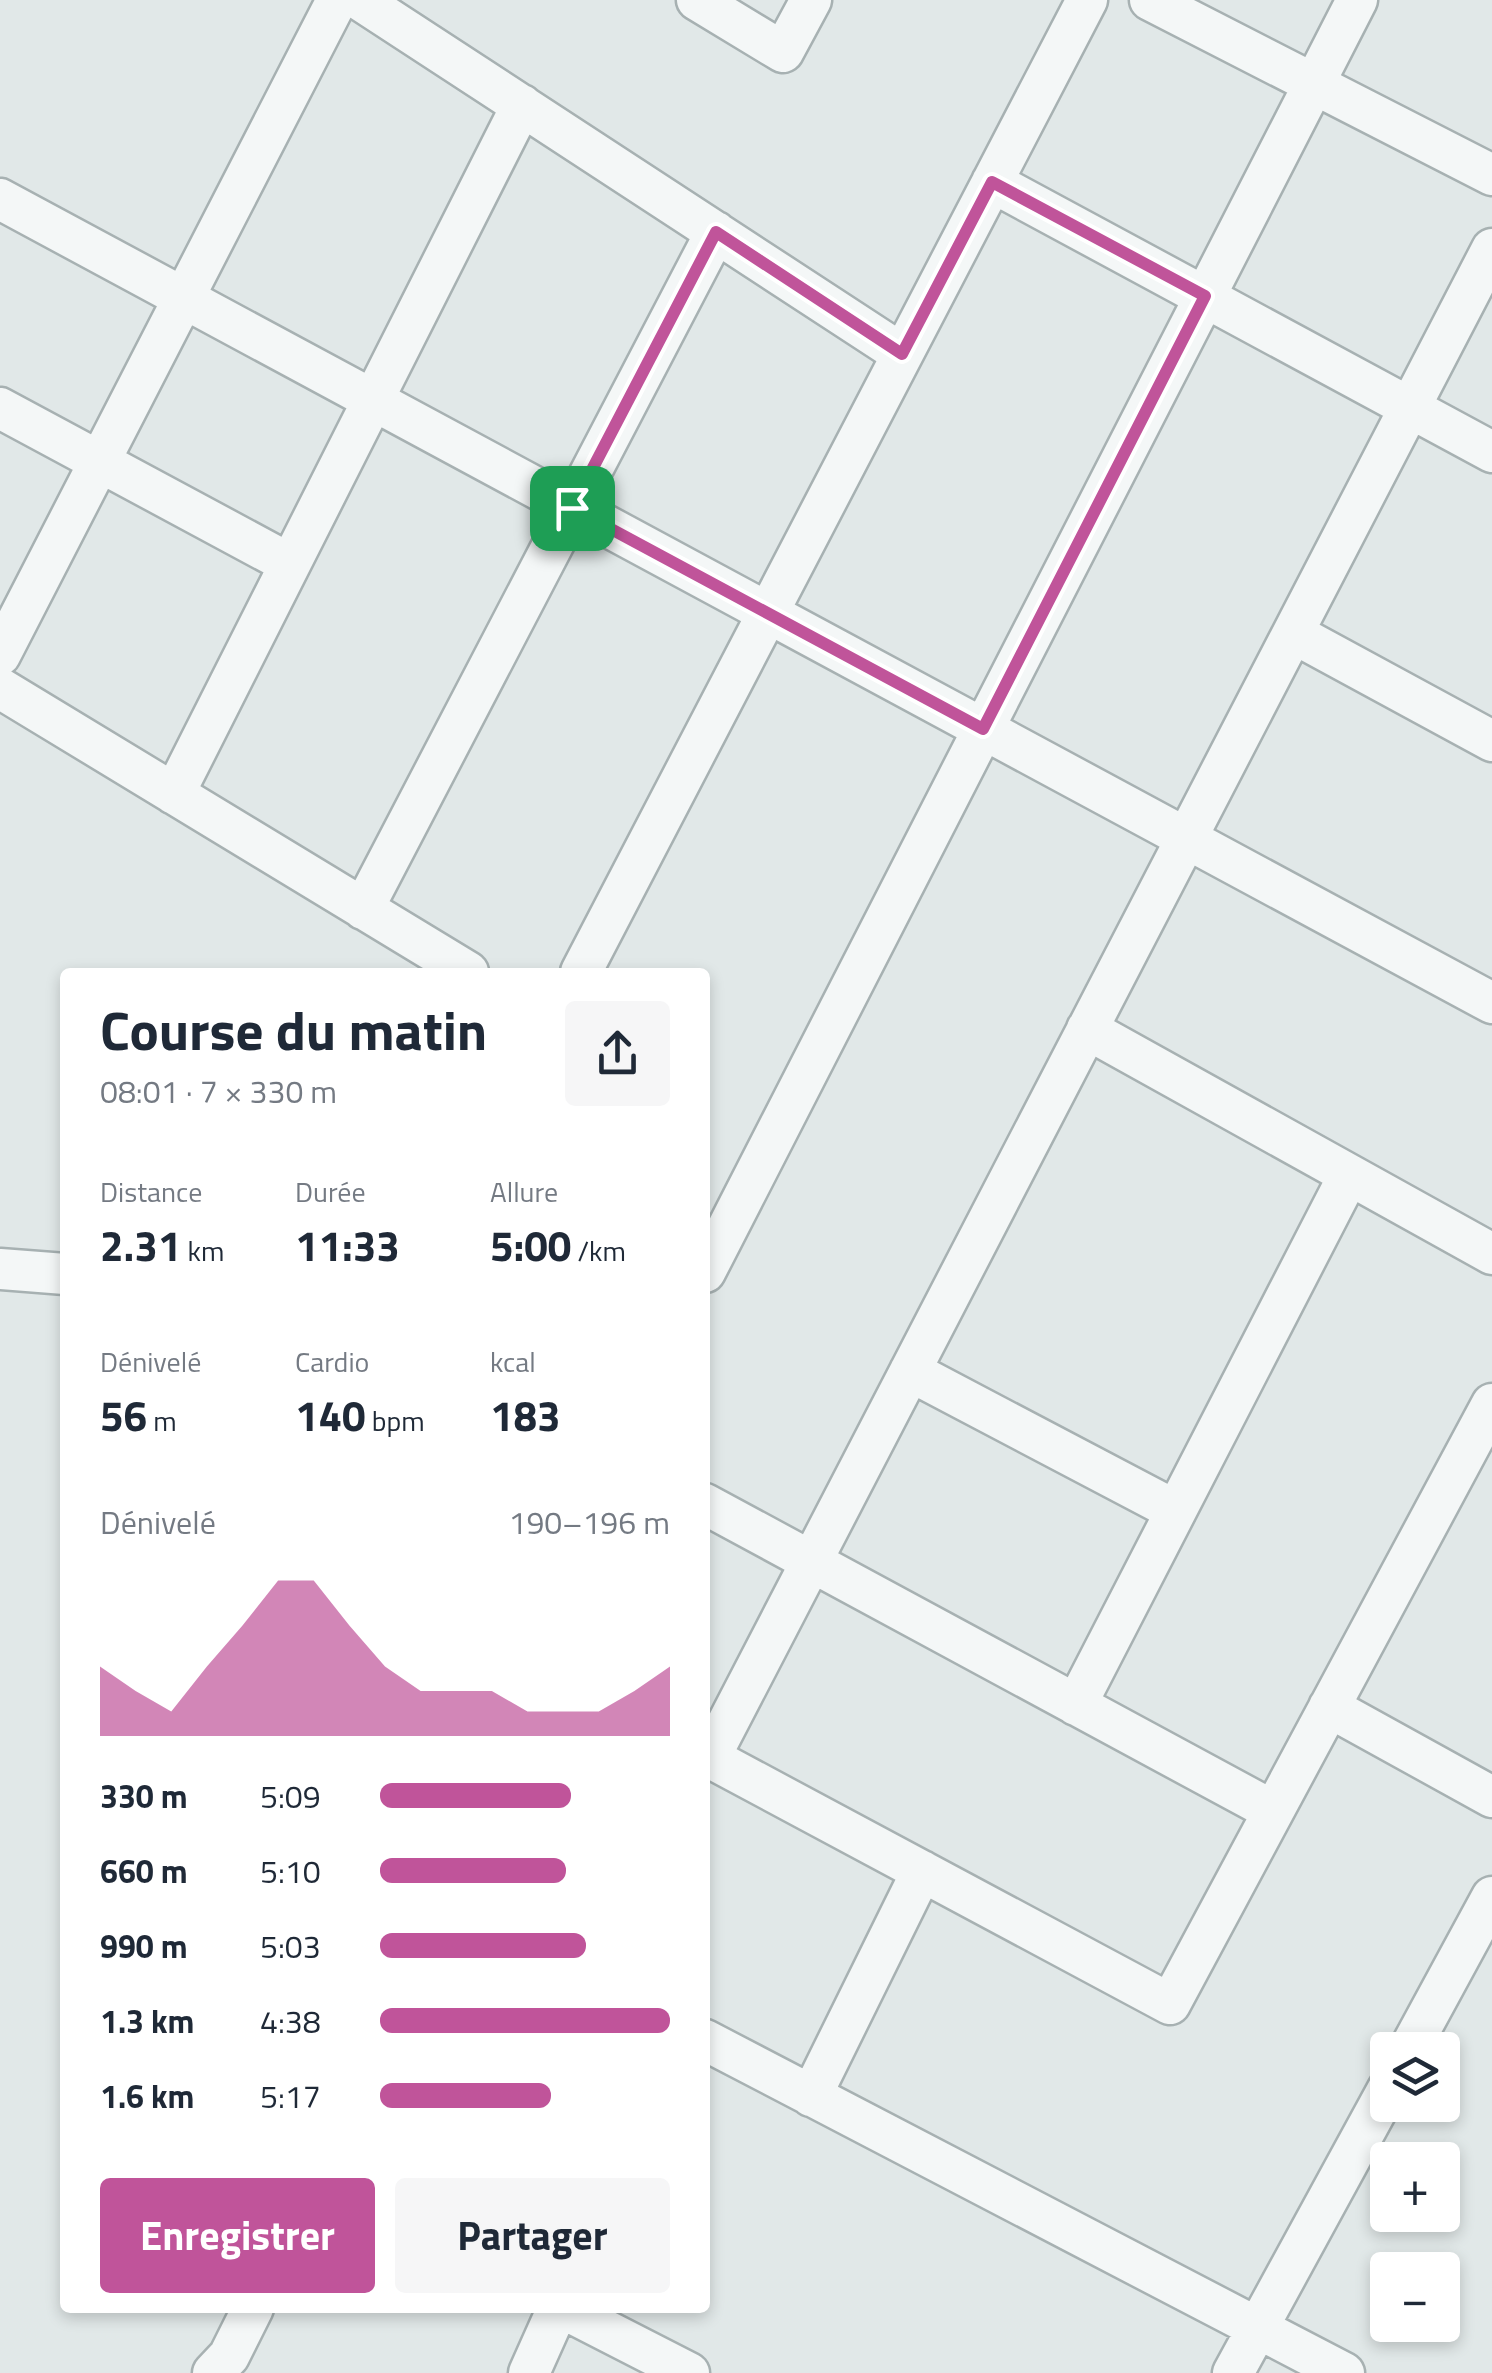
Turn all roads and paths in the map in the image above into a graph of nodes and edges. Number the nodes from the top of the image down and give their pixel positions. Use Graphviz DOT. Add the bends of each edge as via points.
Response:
graph roads {
  1 [pos="337,0"];
  2 [pos="360,0"];
  3 [pos="697,0"];
  4 [pos="811,0"];
  5 [pos="1087,0"];
  6 [pos="1150,0"];
  7 [pos="1357,0"];
  8 [pos="1314,84"];
  9 [pos="522,105"];
  10 [pos="1492,175"];
  11 [pos="992,182"];
  12 [pos="0,199"];
  13 [pos="716,232"];
  14 [pos="1492,249"];
  15 [pos="1205,296"];
  16 [pos="184,298"];
  17 [pos="902,354"];
  18 [pos="373,400"];
  19 [pos="1410,407"];
  20 [pos="0,408"];
  21 [pos="1492,452"];
  22 [pos="100,461"];
  23 [pos="572,508"];
  24 [pos="290,564"];
  25 [pos="768,613"];
  26 [pos="1293,633"];
  27 [pos="0,655"];
  28 [pos="0,688"];
  29 [pos="983,729"];
  30 [pos="1492,741"];
  31 [pos="174,794"];
  32 [pos="1186,838"];
  33 [pos="363,908"];
  34 [pos="461,968"];
  35 [pos="583,968"];
  36 [pos="1492,1003"];
  37 [pos="1087,1029"];
  38 [pos="1349,1175"];
  39 [pos="1492,1254"];
  40 [pos="710,1262"];
  41 [pos="0,1270"];
  42 [pos="60,1274"];
  43 [pos="910,1371"];
  44 [pos="1492,1404"];
  45 [pos="710,1507"];
  46 [pos="1176,1511"];
  47 [pos="812,1561"];
  48 [pos="1076,1704"];
  49 [pos="1330,1706"];
  50 [pos="710,1750"];
  51 [pos="710,1758"];
  52 [pos="1492,1797"];
  53 [pos="1273,1811"];
  54 [pos="922,1871"];
  55 [pos="1492,1897"];
  56 [pos="1418,2032"];
  57 [pos="710,2043"];
  58 [pos="812,2096"];
  59 [pos="1370,2122"];
  60 [pos="251,2313"];
  61 [pos="558,2313"];
  62 [pos="570,2313"];
  63 [pos="1257,2328"];
  64 [pos="213,2373"];
  65 [pos="529,2373"];
  66 [pos="689,2373"];
  67 [pos="1233,2373"];
  68 [pos="1344,2373"];
  1 -- 16 [label="street"];
  2 -- 9 [label="street"];
  3 -- 4 [label="street" via="782,52"];
  5 -- 11 [label="street"];
  6 -- 8 [label="street"];
  7 -- 8 [label="street"];
  8 -- 10 [label="street"];
  8 -- 15 [label="street"];
  9 -- 13 [label="street"];
  9 -- 18 [label="street"];
  11 -- 15 [label="street"];
  11 -- 17 [label="street"];
  12 -- 16 [label="street"];
  13 -- 17 [label="street"];
  13 -- 23 [label="street"];
  14 -- 19 [label="street"];
  15 -- 19 [label="street"];
  15 -- 29 [label="street"];
  16 -- 18 [label="street"];
  16 -- 22 [label="street"];
  17 -- 25 [label="street"];
  18 -- 23 [label="street"];
  18 -- 24 [label="street"];
  19 -- 21 [label="street"];
  19 -- 26 [label="street"];
  20 -- 22 [label="street"];
  22 -- 24 [label="street"];
  22 -- 27 [label="street"];
  23 -- 25 [label="street"];
  23 -- 33 [label="street"];
  24 -- 31 [label="street"];
  25 -- 29 [label="street"];
  25 -- 35 [label="street"];
  26 -- 30 [label="street"];
  26 -- 32 [label="street"];
  28 -- 31 [label="street"];
  29 -- 32 [label="street"];
  29 -- 40 [label="street"];
  31 -- 33 [label="street"];
  32 -- 36 [label="street"];
  32 -- 37 [label="street"];
  33 -- 34 [label="street"];
  37 -- 38 [label="street"];
  37 -- 43 [label="street"];
  38 -- 39 [label="street"];
  38 -- 46 [label="street"];
  41 -- 42 [label="street"];
  43 -- 46 [label="street"];
  43 -- 47 [label="street"];
  44 -- 49 [label="street"];
  45 -- 47 [label="street"];
  46 -- 48 [label="street"];
  47 -- 48 [label="street"];
  47 -- 50 [label="street"];
  48 -- 53 [label="street"];
  49 -- 52 [label="street"];
  49 -- 53 [label="street"];
  51 -- 54 [label="street"];
  53 -- 54 [label="street" via="1170,2004"];
  54 -- 58 [label="street"];
  55 -- 56 [label="street"];
  57 -- 58 [label="street"];
  58 -- 63 [label="street"];
  59 -- 63 [label="street"];
  60 -- 64 [label="street" via="230,2356"];
  61 -- 65 [label="street"];
  62 -- 66 [label="street"];
  63 -- 67 [label="street"];
  63 -- 68 [label="street"];
}
